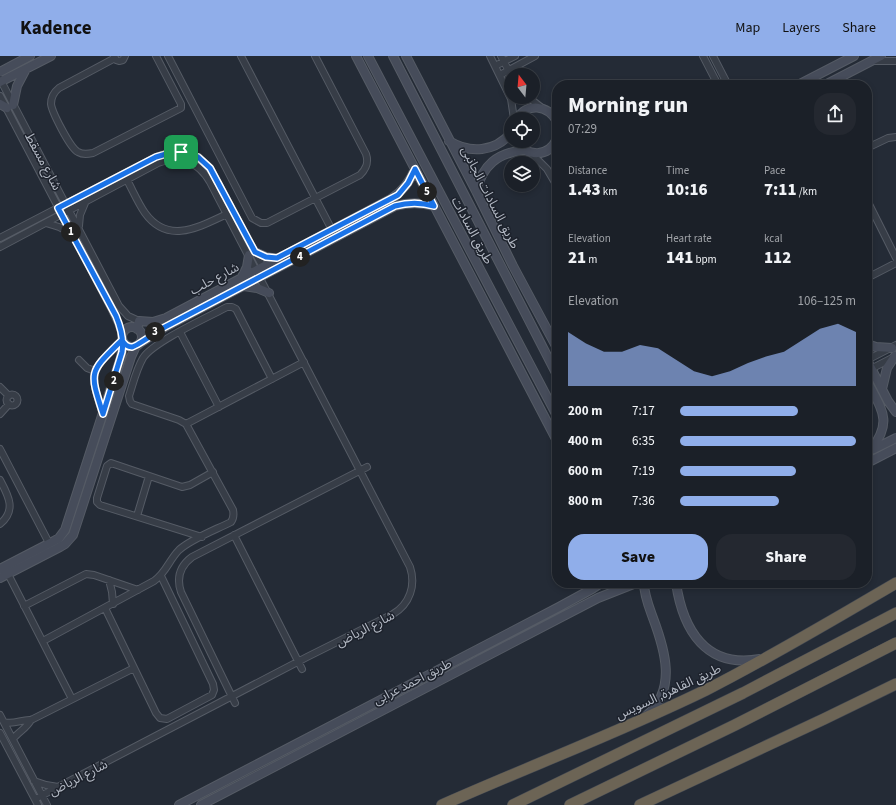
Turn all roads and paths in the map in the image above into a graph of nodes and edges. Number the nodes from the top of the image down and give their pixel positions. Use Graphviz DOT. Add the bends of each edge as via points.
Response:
graph roads {
  1 [pos="30,56"];
  2 [pos="51,56"];
  3 [pos="125,56"];
  4 [pos="156,56"];
  5 [pos="168,56"];
  6 [pos="241,56"];
  7 [pos="315,56"];
  8 [pos="356,56"];
  9 [pos="368,56"];
  10 [pos="392,56"];
  11 [pos="405,56"];
  12 [pos="490,56"];
  13 [pos="515,56"];
  14 [pos="535,56"];
  15 [pos="704,56"];
  16 [pos="713,56"];
  17 [pos="854,56"];
  18 [pos="881,56"];
  19 [pos="115,57"];
  20 [pos="503,59"];
  21 [pos="871,61"];
  22 [pos="896,61"];
  23 [pos="495,66"];
  24 [pos="508,68"];
  25 [pos="516,68"];
  26 [pos="26,69"];
  27 [pos="0,72"];
  28 [pos="401,74"];
  29 [pos="504,74"];
  30 [pos="500,75"];
  31 [pos="716,80"];
  32 [pos="725,80"];
  33 [pos="808,80"];
  34 [pos="835,80"];
  35 [pos="0,81"];
  36 [pos="371,85"];
  37 [pos="387,92"];
  38 [pos="412,94"];
  39 [pos="0,96"];
  40 [pos="430,102"];
  41 [pos="537,104"];
  42 [pos="7,106"];
  43 [pos="542,108"];
  44 [pos="384,109"];
  45 [pos="514,112"];
  46 [pos="522,112"];
  47 [pos="552,115"];
  48 [pos="896,137"];
  49 [pos="504,140"];
  50 [pos="449,141"];
  51 [pos="552,145"];
  52 [pos="872,146"];
  53 [pos="524,148"];
  54 [pos="527,151"];
  55 [pos="415,169"];
  56 [pos="552,178"];
  57 [pos="127,180"];
  58 [pos="476,190"];
  59 [pos="315,198"];
  60 [pos="85,203"];
  61 [pos="66,204"];
  62 [pos="434,206"];
  63 [pos="58,208"];
  64 [pos="70,210"];
  65 [pos="872,210"];
  66 [pos="227,214"];
  67 [pos="62,215"];
  68 [pos="46,223"];
  69 [pos="79,228"];
  70 [pos="332,230"];
  71 [pos="72,233"];
  72 [pos="498,236"];
  73 [pos="0,238"];
  74 [pos="0,247"];
  75 [pos="493,250"];
  76 [pos="252,254"];
  77 [pos="277,258"];
  78 [pos="896,258"];
  79 [pos="896,263"];
  80 [pos="261,272"];
  81 [pos="872,275"];
  82 [pos="242,277"];
  83 [pos="244,286"];
  84 [pos="269,293"];
  85 [pos="138,325"];
  86 [pos="180,332"];
  87 [pos="552,337"];
  88 [pos="122,340"];
  89 [pos="138,344"];
  90 [pos="872,346"];
  91 [pos="894,347"];
  92 [pos="895,356"];
  93 [pos="872,358"];
  94 [pos="79,360"];
  95 [pos="304,362"];
  96 [pos="552,365"];
  97 [pos="872,368"];
  98 [pos="95,371"];
  99 [pos="872,374"];
  100 [pos="272,379"];
  101 [pos="0,387"];
  102 [pos="882,389"];
  103 [pos="872,394"];
  104 [pos="9,396"];
  105 [pos="9,404"];
  106 [pos="552,406"];
  107 [pos="219,407"];
  108 [pos="896,412"];
  109 [pos="0,414"];
  110 [pos="103,414"];
  111 [pos="186,424"];
  112 [pos="552,431"];
  113 [pos="896,438"];
  114 [pos="872,448"];
  115 [pos="896,448"];
  116 [pos="0,449"];
  117 [pos="872,450"];
  118 [pos="872,460"];
  119 [pos="367,467"];
  120 [pos="360,470"];
  121 [pos="213,472"];
  122 [pos="149,476"];
  123 [pos="0,480"];
  124 [pos="137,516"];
  125 [pos="0,524"];
  126 [pos="234,535"];
  127 [pos="202,537"];
  128 [pos="49,544"];
  129 [pos="0,569"];
  130 [pos="4,576"];
  131 [pos="161,576"];
  132 [pos="108,580"];
  133 [pos="896,583"];
  134 [pos="593,588"];
  135 [pos="623,588"];
  136 [pos="645,588"];
  137 [pos="677,588"];
  138 [pos="138,590"];
  139 [pos="113,604"];
  140 [pos="24,606"];
  141 [pos="559,607"];
  142 [pos="104,608"];
  143 [pos="896,613"];
  144 [pos="563,616"];
  145 [pos="43,642"];
  146 [pos="896,643"];
  147 [pos="771,656"];
  148 [pos="299,662"];
  149 [pos="134,668"];
  150 [pos="302,669"];
  151 [pos="896,684"];
  152 [pos="72,699"];
  153 [pos="234,700"];
  154 [pos="0,715"];
  155 [pos="31,720"];
  156 [pos="642,720"];
  157 [pos="4,722"];
  158 [pos="0,732"];
  159 [pos="13,739"];
  160 [pos="291,746"];
  161 [pos="296,754"];
  162 [pos="34,781"];
  163 [pos="58,787"];
  164 [pos="42,795"];
  165 [pos="36,802"];
  166 [pos="47,805"];
  167 [pos="179,805"];
  168 [pos="201,805"];
  169 [pos="442,805"];
  170 [pos="513,805"];
  171 [pos="570,805"];
  172 [pos="640,805"];
  1 -- 27 [label="street"];
  2 -- 26 [label="street"];
  3 -- 19 [label="street" via="120,61"];
  4 -- 19 [label="street" via="181,108 93,153 79,153 72,147 53,110 52,98 60,88"];
  5 -- 59 [label="street" via="252,218 262,223 267,222"];
  6 -- 59 [label="street"];
  7 -- 59 [label="street" via="368,159 365,170 360,175"];
  8 -- 36 [label="street"];
  9 -- 37 [label="street, طريق السادات"];
  10 -- 28 [label="street, طريق السادات"];
  11 -- 28 [label="street"];
  11 -- 40 [label="street, طريق السادات الجانبى"];
  12 -- 23 [label="street"];
  13 -- 20 [label="street"];
  14 -- 25 [label="street"];
  15 -- 31 [label="street"];
  16 -- 32 [label="street"];
  17 -- 33 [label="street"];
  18 -- 21 [label="street"];
  20 -- 23 [label="street"];
  20 -- 24 [label="street"];
  21 -- 22 [label="street"];
  21 -- 34 [label="street"];
  23 -- 30 [label="street"];
  26 -- 35 [label="street"];
  26 -- 42 [label="street"];
  28 -- 38 [label="street, طريق السادات"];
  29 -- 30 [label="street"];
  30 -- 45 [label="street" via="511,99"];
  35 -- 42 [label="street, شارع مسقط"];
  36 -- 37 [label="street"];
  36 -- 44 [label="street"];
  37 -- 44 [label="street"];
  37 -- 106 [label="street, طريق السادات"];
  38 -- 40 [label="street"];
  38 -- 75 [label="street, طريق السادات"];
  39 -- 42 [label="street, شارع مسقط"];
  40 -- 50 [label="street, طريق السادات الجانبى"];
  41 -- 43 [label="street"];
  42 -- 61 [label="street, شارع مسقط"];
  42 -- 63 [label="street, شارع مسقط"];
  43 -- 46 [label="street"];
  43 -- 47 [label="street"];
  44 -- 55 [label="street"];
  48 -- 52 [label="street"];
  49 -- 50 [label="street" via="481,150 464,148"];
  50 -- 58 [label="street, طريق السادات الجانبى"];
  51 -- 54 [label="street" via="544,152"];
  53 -- 54 [label="street"];
  54 -- 56 [label="street" via="547,169"];
  54 -- 58 [label="street" via="513,151 495,160 482,173"];
  55 -- 62 [label="street"];
  55 -- 70 [label="street, شارع حلب" via="398,195"];
  57 -- 60 [label="street"];
  57 -- 66 [label="street" via="146,215 164,228 185,231"];
  57 -- 66 [label="street" via="158,163 184,160 206,174"];
  58 -- 72 [label="street, طريق السادات الجانبى"];
  59 -- 70 [label="street"];
  60 -- 64 [label="street"];
  60 -- 69 [label="street" via="80,215"];
  61 -- 63 [label="street"];
  61 -- 64 [label="street, شارع مسقط"];
  61 -- 76 [label="street" via="156,157 173,152 190,154 210,168"];
  62 -- 80 [label="street, شارع حلب" via="418,202 395,206"];
  62 -- 112 [label="street"];
  63 -- 67 [label="street, شارع مسقط"];
  63 -- 73 [label="street"];
  64 -- 67 [label="street"];
  64 -- 69 [label="street, شارع مسقط"];
  65 -- 78 [label="street"];
  66 -- 76 [label="street"];
  67 -- 68 [label="street"];
  67 -- 71 [label="street, شارع مسقط"];
  68 -- 71 [label="street"];
  68 -- 74 [label="street"];
  69 -- 85 [label="street, شارع مسقط" via="119,306"];
  70 -- 77 [label="street, شارع حلب"];
  71 -- 88 [label="street, شارع مسقط" via="116,316"];
  72 -- 75 [label="street"];
  72 -- 87 [label="street, طريق السادات الجانبى"];
  75 -- 96 [label="street, طريق السادات"];
  76 -- 77 [label="street"];
  76 -- 80 [label="street, شارع الرياض"];
  76 -- 82 [label="street"];
  77 -- 80 [label="street, شارع حلب"];
  79 -- 81 [label="street"];
  80 -- 82 [label="street, شارع حلب"];
  80 -- 83 [label="street, شارع حلب"];
  80 -- 84 [label="street, شارع الرياض"];
  82 -- 85 [label="street, شارع حلب" via="166,318"];
  83 -- 84 [label="street"];
  83 -- 89 [label="street, شارع حلب"];
  84 -- 95 [label="street, شارع الرياض"];
  85 -- 88 [label="street" via="128,328"];
  85 -- 89 [label="street" via="142,336"];
  86 -- 100 [label="street" via="227,307 232,307 236,310"];
  86 -- 107 [label="street"];
  86 -- 111 [label="street" via="148,352 140,364 129,398 132,404"];
  88 -- 89 [label="street" via="130,347"];
  88 -- 98 [label="street"];
  88 -- 110 [label="street" via="121,357"];
  89 -- 130 [label="street" via="131,357 73,535 60,547"];
  90 -- 91 [label="street"];
  91 -- 93 [label="street"];
  92 -- 97 [label="street"];
  92 -- 102 [label="street" via="884,375"];
  94 -- 98 [label="street" via="87,368"];
  95 -- 100 [label="street"];
  95 -- 120 [label="street, شارع الرياض"];
  98 -- 110 [label="street" via="94,382"];
  99 -- 102 [label="street"];
  100 -- 107 [label="street"];
  101 -- 104 [label="street"];
  102 -- 108 [label="street"];
  103 -- 114 [label="street" via="884,420 882,434"];
  104 -- 105 [label="street"];
  104 -- 105 [label="street" via="14,395 18,400 15,405"];
  105 -- 109 [label="street"];
  107 -- 111 [label="street"];
  110 -- 128 [label="street" via="67,525 59,538"];
  111 -- 121 [label="street"];
  113 -- 117 [label="street"];
  115 -- 118 [label="street"];
  116 -- 128 [label="street"];
  119 -- 120 [label="street"];
  120 -- 126 [label="street"];
  120 -- 148 [label="street, شارع الرياض" via="410,567 412,589 398,612"];
  121 -- 122 [label="street" via="185,487"];
  121 -- 127 [label="street" via="233,510 234,517 230,522"];
  122 -- 124 [label="street"];
  122 -- 124 [label="street" via="110,464 107,466 97,498 100,505"];
  123 -- 125 [label="street" via="10,504"];
  124 -- 127 [label="street"];
  126 -- 148 [label="street"];
  126 -- 153 [label="street" via="187,561 179,572 178,579 181,592"];
  127 -- 131 [label="street" via="183,546"];
  128 -- 129 [label="street"];
  130 -- 140 [label="street"];
  131 -- 138 [label="street"];
  131 -- 149 [label="street" via="214,690 212,695 163,719 158,716"];
  132 -- 138 [label="street"];
  132 -- 139 [label="street"];
  132 -- 140 [label="street" via="86,574"];
  133 -- 147 [label="highway, طريق القاهرة, السويس"];
  134 -- 141 [label="street, طريق احمد عرابى"];
  135 -- 144 [label="street, طريق احمد عرابى"];
  136 -- 156 [label="street" via="663,648 666,668 661,698"];
  137 -- 147 [label="street" via="685,621 702,645 719,656 735,660"];
  138 -- 139 [label="street"];
  139 -- 142 [label="street"];
  140 -- 145 [label="street"];
  141 -- 144 [label="street"];
  141 -- 160 [label="street, طريق احمد عرابى"];
  142 -- 145 [label="street"];
  142 -- 149 [label="street"];
  143 -- 170 [label="highway" via="731,699"];
  144 -- 161 [label="street, طريق احمد عرابى"];
  145 -- 152 [label="street"];
  146 -- 171 [label="highway" via="742,722"];
  147 -- 156 [label="highway, طريق القاهرة, السويس"];
  148 -- 150 [label="street"];
  148 -- 153 [label="street, شارع الرياض"];
  149 -- 152 [label="street"];
  151 -- 172 [label="highway"];
  152 -- 155 [label="street"];
  153 -- 163 [label="street, شارع الرياض"];
  154 -- 157 [label="street"];
  155 -- 157 [label="street"];
  155 -- 159 [label="street"];
  156 -- 169 [label="highway, طريق القاهرة, السويس"];
  157 -- 159 [label="street"];
  158 -- 165 [label="street"];
  159 -- 162 [label="street"];
  160 -- 161 [label="street"];
  160 -- 167 [label="street, طريق احمد عرابى"];
  161 -- 168 [label="street, طريق احمد عرابى"];
  162 -- 163 [label="street"];
  162 -- 164 [label="street"];
  163 -- 164 [label="street, شارع الرياض"];
  164 -- 165 [label="street, شارع الرياض"];
  164 -- 166 [label="street"];
}
